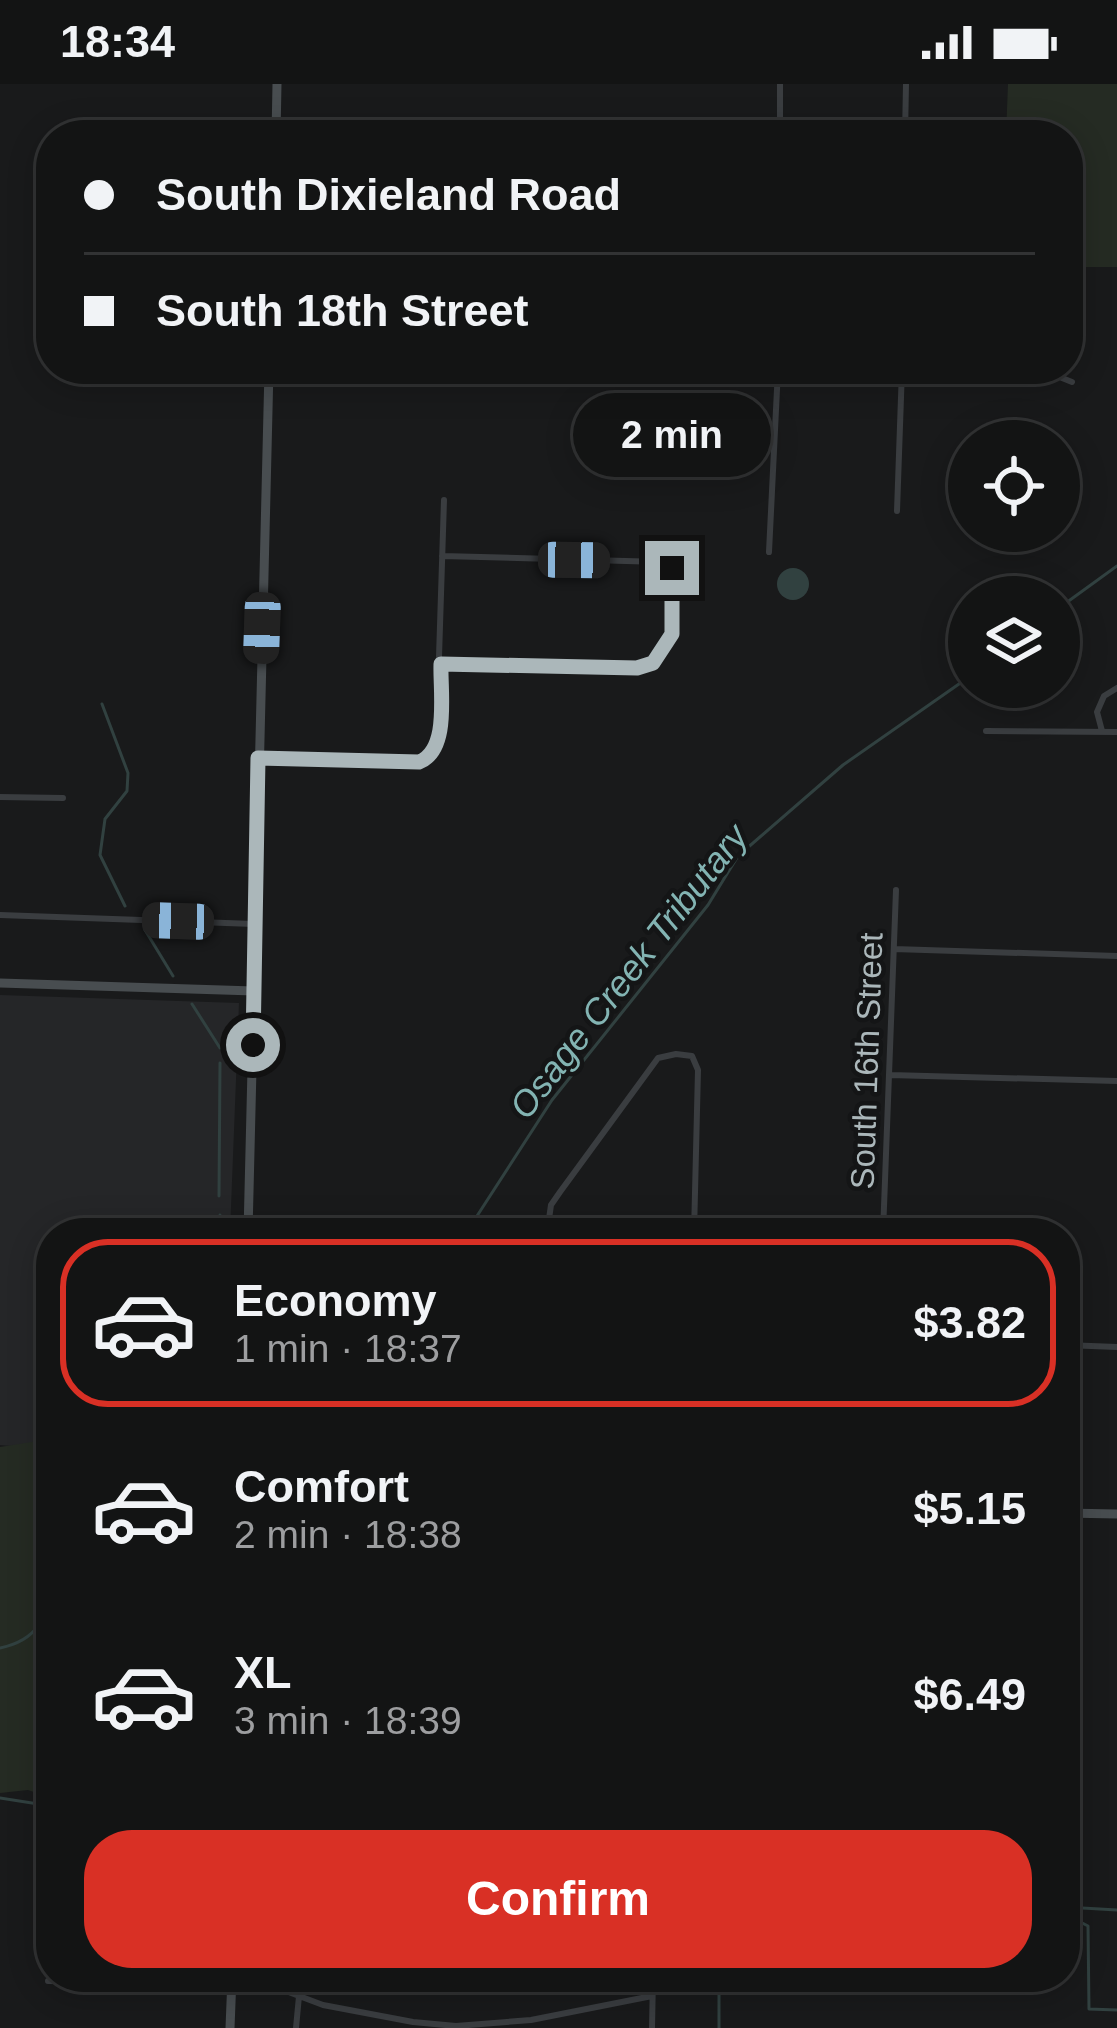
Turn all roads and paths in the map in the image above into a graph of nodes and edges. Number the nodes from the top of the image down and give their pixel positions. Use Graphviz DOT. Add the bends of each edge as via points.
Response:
graph roads {
  1 [pos="277,84"];
  2 [pos="780,84"];
  3 [pos="906,84"];
  4 [pos="276,120"];
  5 [pos="780,120"];
  6 [pos="905,120"];
  7 [pos="269,384"];
  8 [pos="777,384"];
  9 [pos="902,384"];
  10 [pos="444,500"];
  11 [pos="897,511"];
  12 [pos="769,552"];
  13 [pos="442,556"];
  14 [pos="441,664"];
  15 [pos="1117,688"];
  16 [pos="986,731"];
  17 [pos="1102,731"];
  18 [pos="1117,732"];
  19 [pos="258,758"];
  20 [pos="0,796"];
  21 [pos="63,798"];
  22 [pos="896,890"];
  23 [pos="0,915"];
  24 [pos="256,924"];
  25 [pos="894,949"];
  26 [pos="1117,956"];
  27 [pos="0,983"];
  28 [pos="254,991"];
  29 [pos="890,1075"];
  30 [pos="1117,1081"];
  31 [pos="248,1218"];
  32 [pos="549,1218"];
  33 [pos="694,1218"];
  34 [pos="884,1218"];
  35 [pos="1080,1346"];
  36 [pos="1117,1347"];
  37 [pos="1080,1513"];
  38 [pos="1117,1514"];
  39 [pos="231,1992"];
  40 [pos="288,1992"];
  41 [pos="652,1992"];
  42 [pos="298,1996"];
  43 [pos="652,1996"];
  44 [pos="531,2024"];
  45 [pos="413,2025"];
  46 [pos="230,2028"];
  47 [pos="296,2028"];
  48 [pos="652,2028"];
  1 -- 4 [label="main road"];
  2 -- 5 [label="street"];
  3 -- 6 [label="street"];
  7 -- 19 [label="main road"];
  8 -- 12 [label="street"];
  9 -- 11 [label="street"];
  10 -- 13 [label="street"];
  13 -- 14 [label="street"];
  13 -- 14 [label="street" via="662,562 672,568 672,634 653,663 637,668"];
  14 -- 19 [label="street" via="438,744 430,758"];
  15 -- 17 [label="street" via="1097,712"];
  16 -- 17 [label="street"];
  17 -- 18 [label="street"];
  19 -- 24 [label="main road"];
  20 -- 21 [label="street"];
  22 -- 25 [label="street, South 16th Street"];
  23 -- 24 [label="street"];
  24 -- 28 [label="main road"];
  25 -- 26 [label="street"];
  25 -- 29 [label="street, South 16th Street"];
  27 -- 28 [label="main road"];
  28 -- 31 [label="main road"];
  29 -- 30 [label="street"];
  29 -- 34 [label="street, South 16th Street"];
  32 -- 33 [label="street" via="658,1058 676,1054 692,1056 698,1070"];
  35 -- 36 [label="street"];
  37 -- 38 [label="main road"];
  39 -- 46 [label="main road"];
  40 -- 42 [label="street"];
  41 -- 43 [label="street"];
  42 -- 45 [label="street"];
  42 -- 47 [label="street"];
  43 -- 44 [label="street"];
  43 -- 48 [label="street"];
  44 -- 45 [label="street"];
}
